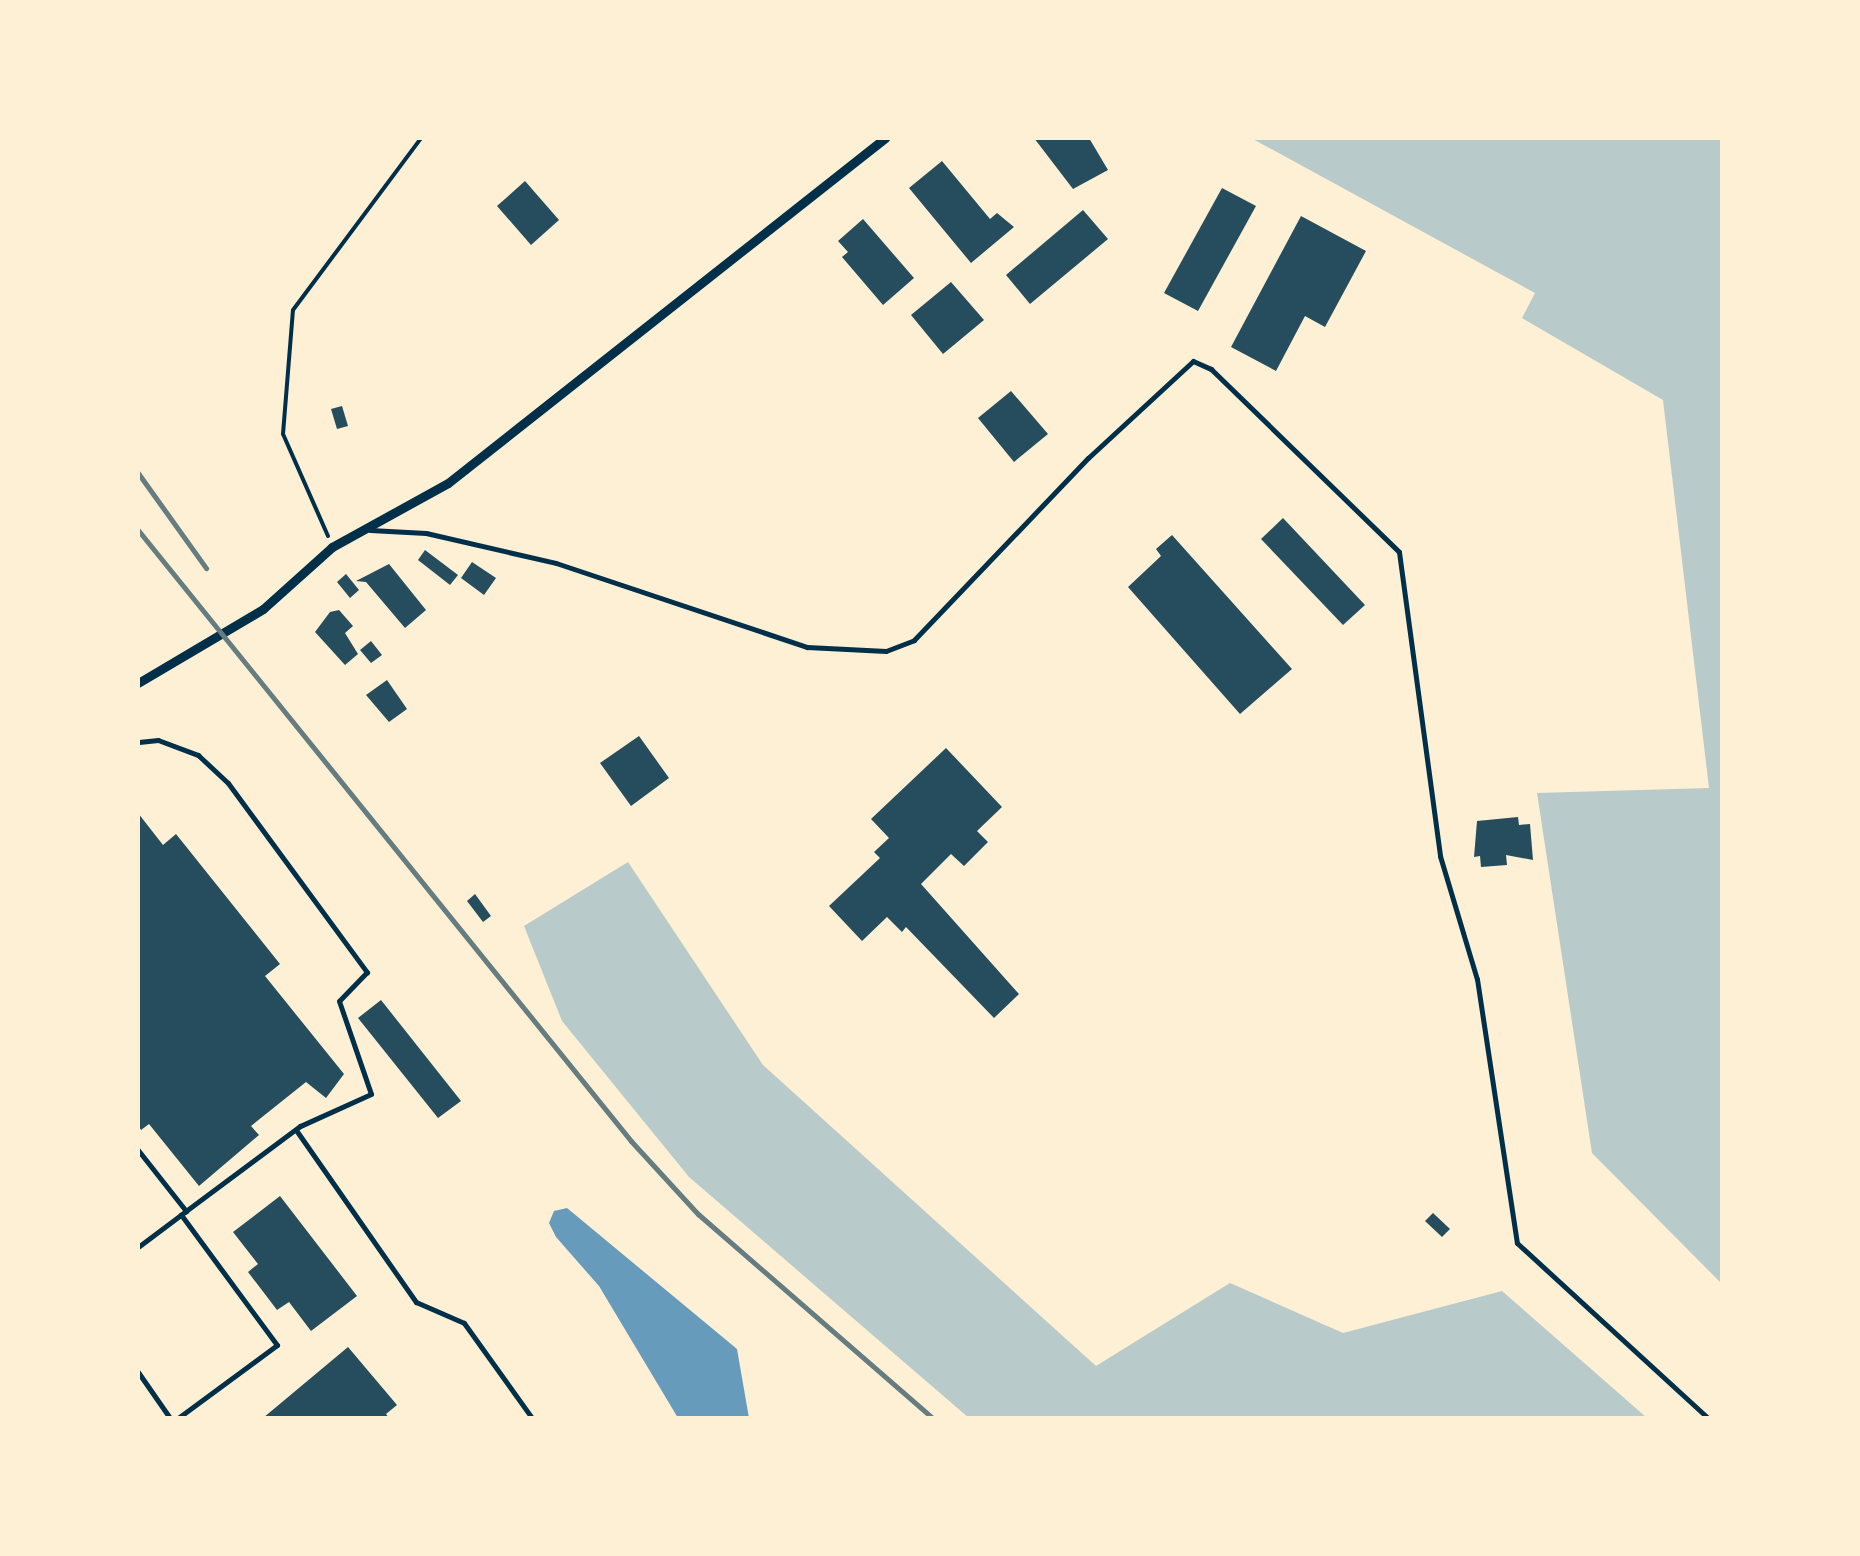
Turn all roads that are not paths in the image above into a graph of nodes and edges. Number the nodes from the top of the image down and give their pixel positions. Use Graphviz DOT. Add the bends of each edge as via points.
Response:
graph roads {
  1 [pos="886,138"];
  2 [pos="362,529"];
  3 [pos="138,683"];
  4 [pos="138,742"];
  5 [pos="296,1130"];
  6 [pos="138,1150"];
  7 [pos="183,1213"];
  8 [pos="138,1248"];
  9 [pos="138,1372"];
  10 [pos="170,1418"];
  11 [pos="178,1418"];
  12 [pos="532,1418"];
  13 [pos="1708,1418"];
  1 -- 2 [label="street" via="448,483"];
  2 -- 3 [label="street" via="332,546 263,609"];
  2 -- 13 [label="lane" via="426,533 556,563 807,647 886,650 914,640 1088,458 1193,361 1212,368 1399,552 1440,856 1478,979 1517,1242"];
  4 -- 5 [label="lane" via="158,740 198,756 228,783 368,972 339,1001 371,1094"];
  5 -- 7 [label="lane"];
  5 -- 12 [label="lane" via="416,1302 464,1323"];
  6 -- 7 [label="lane"];
  7 -- 8 [label="lane"];
  7 -- 11 [label="lane" via="277,1346"];
  9 -- 10 [label="lane"];
}
